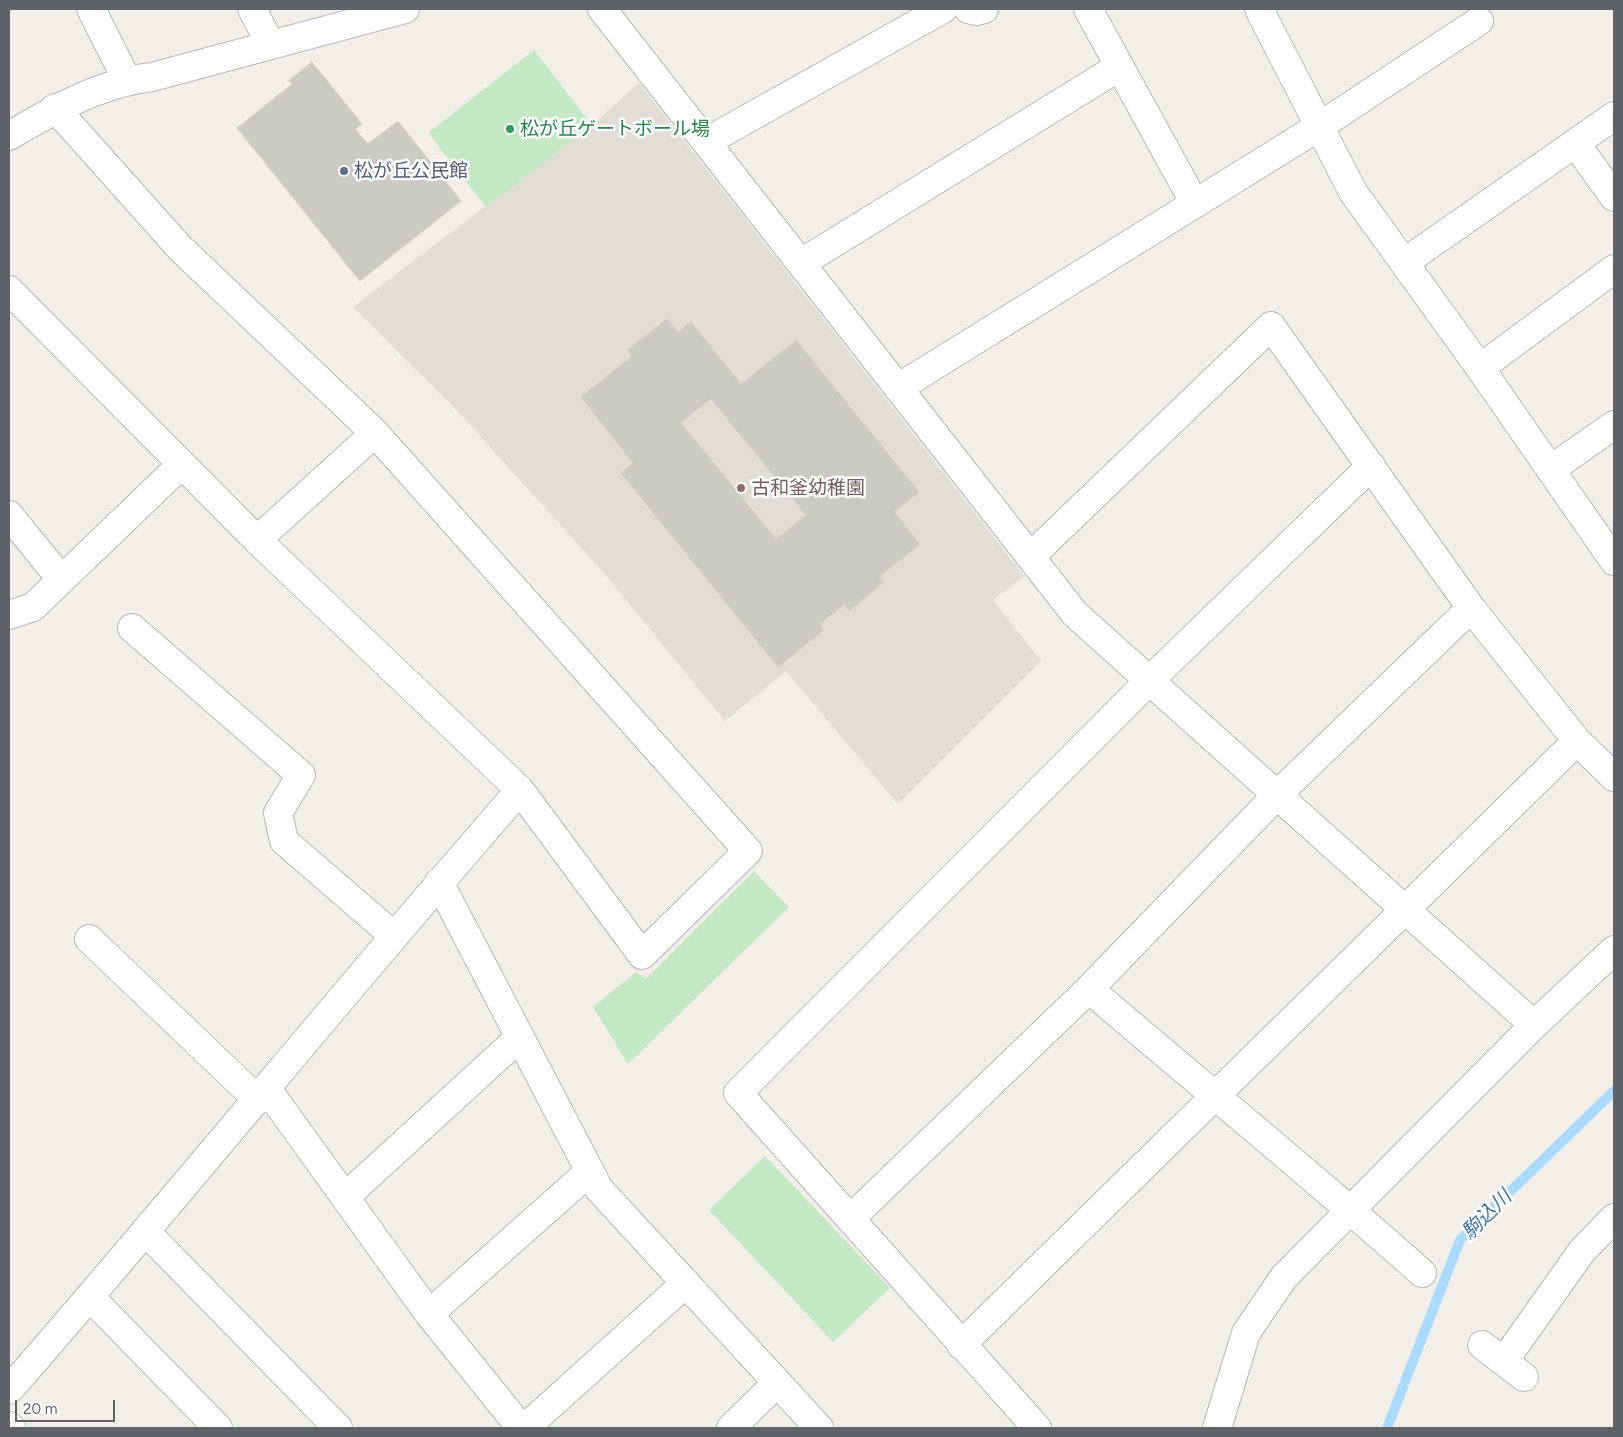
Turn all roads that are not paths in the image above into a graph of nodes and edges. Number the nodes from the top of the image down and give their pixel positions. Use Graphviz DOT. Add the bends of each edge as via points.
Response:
graph roads {
  1 [pos="91,9"];
  2 [pos="252,9"];
  3 [pos="406,9"];
  4 [pos="602,9"];
  5 [pos="943,9"];
  6 [pos="1088,9"];
  7 [pos="1259,9"];
  8 [pos="1479,21"];
  9 [pos="271,45"];
  10 [pos="1119,67"];
  11 [pos="127,80"];
  12 [pos="56,108"];
  13 [pos="1614,116"];
  14 [pos="1320,126"];
  15 [pos="9,136"];
  16 [pos="706,142"];
  17 [pos="1576,144"];
  18 [pos="1614,198"];
  19 [pos="1195,204"];
  20 [pos="1405,262"];
  21 [pos="801,263"];
  22 [pos="1614,270"];
  23 [pos="9,290"];
  24 [pos="1480,368"];
  25 [pos="898,388"];
  26 [pos="1614,425"];
  27 [pos="375,433"];
  28 [pos="181,465"];
  29 [pos="1372,466"];
  30 [pos="1551,469"];
  31 [pos="9,514"];
  32 [pos="257,540"];
  33 [pos="1030,557"];
  34 [pos="1614,561"];
  35 [pos="61,579"];
  36 [pos="1472,608"];
  37 [pos="9,615"];
  38 [pos="132,628"];
  39 [pos="1150,680"];
  40 [pos="1577,741"];
  41 [pos="1614,777"];
  42 [pos="520,790"];
  43 [pos="1278,794"];
  44 [pos="439,882"];
  45 [pos="1407,909"];
  46 [pos="394,936"];
  47 [pos="89,940"];
  48 [pos="1614,950"];
  49 [pos="1089,989"];
  50 [pos="1534,1025"];
  51 [pos="520,1037"];
  52 [pos="262,1095"];
  53 [pos="1214,1096"];
  54 [pos="590,1171"];
  55 [pos="345,1197"];
  56 [pos="1350,1209"];
  57 [pos="1614,1218"];
  58 [pos="850,1219"];
  59 [pos="145,1231"];
  60 [pos="1422,1273"];
  61 [pos="686,1283"];
  62 [pos="90,1297"];
  63 [pos="429,1314"];
  64 [pos="962,1345"];
  65 [pos="1482,1345"];
  66 [pos="777,1383"];
  67 [pos="9,1390"];
  68 [pos="218,1428"];
  69 [pos="338,1428"];
  70 [pos="521,1428"];
  71 [pos="525,1428"];
  72 [pos="731,1428"];
  73 [pos="820,1428"];
  74 [pos="1037,1428"];
  75 [pos="1217,1428"];
  1 -- 11 [label="street"];
  2 -- 9 [label="street"];
  3 -- 9 [label="street"];
  4 -- 16 [label="street"];
  5 -- 16 [label="street"];
  6 -- 10 [label="street"];
  7 -- 14 [label="street"];
  8 -- 14 [label="street"];
  9 -- 11 [label="street" via="152,77"];
  10 -- 19 [label="street"];
  10 -- 21 [label="street"];
  11 -- 12 [label="street"];
  12 -- 15 [label="street"];
  12 -- 27 [label="street" via="180,248"];
  13 -- 17 [label="street"];
  14 -- 19 [label="street"];
  14 -- 20 [label="street" via="1353,192"];
  16 -- 21 [label="street"];
  17 -- 18 [label="street"];
  17 -- 20 [label="street"];
  19 -- 25 [label="street"];
  20 -- 24 [label="street"];
  21 -- 25 [label="street"];
  22 -- 24 [label="street"];
  23 -- 28 [label="street"];
  24 -- 30 [label="street"];
  25 -- 33 [label="street"];
  26 -- 30 [label="street"];
  27 -- 32 [label="street"];
  27 -- 42 [label="street" via="748,851 642,955"];
  28 -- 32 [label="street"];
  28 -- 35 [label="street"];
  29 -- 33 [label="street" via="1271,326"];
  29 -- 36 [label="street"];
  29 -- 39 [label="street"];
  30 -- 34 [label="street"];
  31 -- 35 [label="street"];
  32 -- 42 [label="street"];
  33 -- 39 [label="street" via="1075,614"];
  35 -- 37 [label="street" via="33,607"];
  36 -- 40 [label="street"];
  36 -- 43 [label="street"];
  38 -- 46 [label="street" via="301,776 278,813 284,841"];
  39 -- 43 [label="street"];
  39 -- 58 [label="street" via="738,1092"];
  40 -- 41 [label="street"];
  40 -- 45 [label="street"];
  42 -- 44 [label="street"];
  43 -- 45 [label="street"];
  43 -- 49 [label="street"];
  44 -- 46 [label="street"];
  44 -- 51 [label="street"];
  45 -- 50 [label="street"];
  45 -- 53 [label="street"];
  46 -- 52 [label="street"];
  47 -- 52 [label="street"];
  48 -- 50 [label="street"];
  49 -- 53 [label="street"];
  49 -- 58 [label="street"];
  50 -- 56 [label="street"];
  51 -- 54 [label="street"];
  51 -- 55 [label="street"];
  52 -- 55 [label="street"];
  52 -- 59 [label="street"];
  53 -- 56 [label="street"];
  53 -- 64 [label="street"];
  54 -- 61 [label="street" via="599,1189"];
  54 -- 63 [label="street"];
  55 -- 63 [label="street"];
  56 -- 60 [label="street"];
  56 -- 75 [label="street" via="1284,1277 1246,1333"];
  57 -- 65 [label="street" via="1582,1251 1514,1369"];
  58 -- 64 [label="street"];
  59 -- 62 [label="street"];
  59 -- 69 [label="street"];
  61 -- 66 [label="street"];
  61 -- 71 [label="street"];
  62 -- 67 [label="street"];
  62 -- 68 [label="street"];
  63 -- 70 [label="street"];
  64 -- 74 [label="street"];
  66 -- 72 [label="street"];
  66 -- 73 [label="street"];
}
